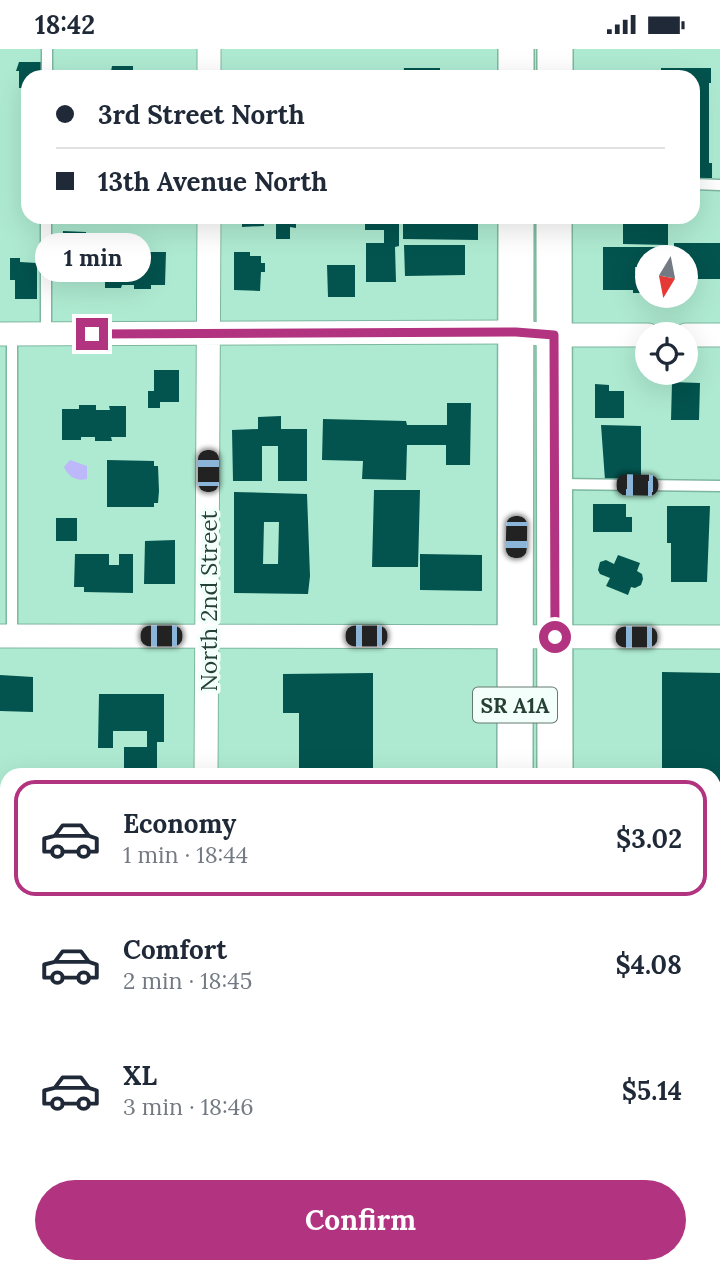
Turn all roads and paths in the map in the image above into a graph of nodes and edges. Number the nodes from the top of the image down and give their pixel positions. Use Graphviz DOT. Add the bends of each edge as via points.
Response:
graph roads {
  1 [pos="47,49"];
  2 [pos="209,49"];
  3 [pos="516,49"];
  4 [pos="555,49"];
  5 [pos="47,70"];
  6 [pos="209,70"];
  7 [pos="516,70"];
  8 [pos="555,70"];
  9 [pos="700,184"];
  10 [pos="720,185"];
  11 [pos="46,224"];
  12 [pos="209,224"];
  13 [pos="516,224"];
  14 [pos="554,224"];
  15 [pos="516,332"];
  16 [pos="209,333"];
  17 [pos="6,334"];
  18 [pos="46,334"];
  19 [pos="554,335"];
  20 [pos="635,335"];
  21 [pos="698,335"];
  22 [pos="720,335"];
  23 [pos="555,484"];
  24 [pos="720,486"];
  25 [pos="515,635"];
  26 [pos="6,636"];
  27 [pos="208,636"];
  28 [pos="555,637"];
  29 [pos="720,637"];
  30 [pos="206,768"];
  31 [pos="515,768"];
  32 [pos="555,768"];
  1 -- 5 [label="lane"];
  2 -- 6 [label="street"];
  3 -- 7 [label="main road"];
  4 -- 8 [label="main road"];
  9 -- 10 [label="lane"];
  11 -- 18 [label="lane"];
  12 -- 16 [label="street, North 2nd Street"];
  13 -- 15 [label="main road, SR A1A"];
  14 -- 19 [label="main road, SR A1A"];
  15 -- 16 [label="street"];
  15 -- 19 [label="street"];
  15 -- 25 [label="main road, SR A1A"];
  16 -- 18 [label="street"];
  16 -- 27 [label="street, North 2nd Street"];
  17 -- 18 [label="street"];
  17 -- 26 [label="lane"];
  19 -- 20 [label="street"];
  19 -- 23 [label="main road, SR A1A"];
  21 -- 22 [label="street"];
  23 -- 24 [label="lane"];
  23 -- 28 [label="main road, SR A1A"];
  25 -- 27 [label="street"];
  25 -- 28 [label="street"];
  25 -- 31 [label="main road, SR A1A"];
  26 -- 27 [label="street"];
  27 -- 30 [label="street, North 2nd Street"];
  28 -- 29 [label="street"];
  28 -- 32 [label="main road, SR A1A"];
}
